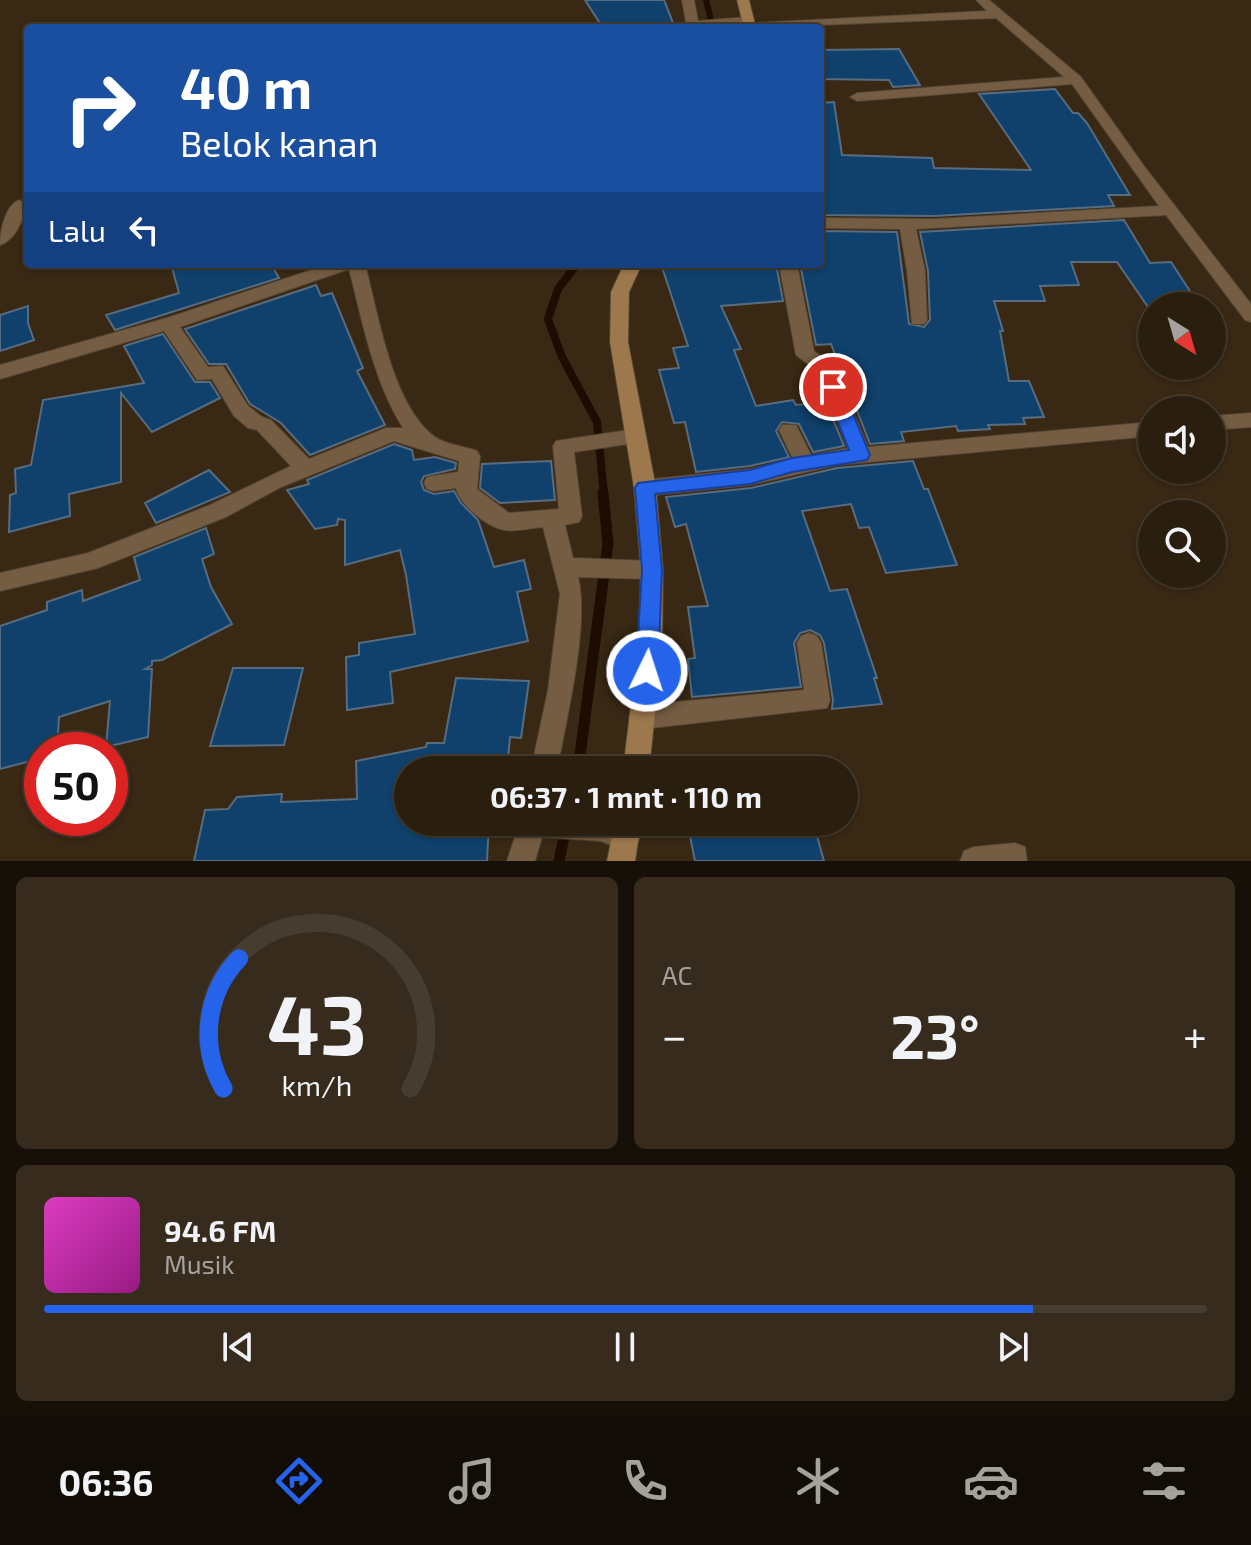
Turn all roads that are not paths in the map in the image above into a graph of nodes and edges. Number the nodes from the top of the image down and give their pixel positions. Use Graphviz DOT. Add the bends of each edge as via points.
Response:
graph roads {
  1 [pos="688,0"];
  2 [pos="743,0"];
  3 [pos="982,0"];
  4 [pos="999,14"];
  5 [pos="694,24"];
  6 [pos="714,24"];
  7 [pos="744,24"];
  8 [pos="749,24"];
  9 [pos="772,24"];
  10 [pos="1076,80"];
  11 [pos="857,97"];
  12 [pos="19,205"];
  13 [pos="1172,210"];
  14 [pos="824,223"];
  15 [pos="907,224"];
  16 [pos="0,240"];
  17 [pos="334,268"];
  18 [pos="357,268"];
  19 [pos="631,268"];
  20 [pos="789,268"];
  21 [pos="1251,316"];
  22 [pos="918,320"];
  23 [pos="169,323"];
  24 [pos="0,372"];
  25 [pos="1251,420"];
  26 [pos="1226,422"];
  27 [pos="789,430"];
  28 [pos="1138,430"];
  29 [pos="626,438"];
  30 [pos="427,441"];
  31 [pos="861,455"];
  32 [pos="805,463"];
  33 [pos="305,468"];
  34 [pos="467,479"];
  35 [pos="434,483"];
  36 [pos="645,488"];
  37 [pos="552,518"];
  38 [pos="575,568"];
  39 [pos="644,570"];
  40 [pos="0,582"];
  41 [pos="809,643"];
  42 [pos="642,717"];
  43 [pos="547,756"];
  44 [pos="638,756"];
  45 [pos="532,836"];
  46 [pos="1015,857"];
  47 [pos="521,861"];
  48 [pos="974,861"];
  1 -- 5 [label="street"];
  2 -- 8 [label="main road"];
  3 -- 4 [label="street"];
  4 -- 9 [label="street"];
  4 -- 10 [label="street"];
  6 -- 7 [label="street"];
  10 -- 11 [label="street"];
  10 -- 13 [label="street"];
  12 -- 16 [label="street"];
  13 -- 15 [label="street"];
  13 -- 21 [label="street"];
  14 -- 15 [label="street"];
  15 -- 22 [label="street"];
  17 -- 23 [label="street"];
  18 -- 30 [label="street" via="391,388 403,416"];
  19 -- 29 [label="main road" via="620,292"];
  20 -- 31 [label="street" via="805,355 817,360 820,388 833,387 839,397"];
  23 -- 24 [label="street"];
  23 -- 33 [label="street" via="204,375 216,371 241,410 255,424 264,425"];
  25 -- 26 [label="street"];
  27 -- 32 [label="street"];
  28 -- 31 [label="street"];
  29 -- 36 [label="main road"];
  29 -- 37 [label="street" via="563,446 571,516"];
  30 -- 33 [label="street" via="393,433"];
  30 -- 34 [label="street" via="470,456"];
  31 -- 32 [label="street"];
  32 -- 36 [label="street" via="750,477"];
  33 -- 40 [label="street" via="218,511 90,562"];
  34 -- 35 [label="street"];
  34 -- 37 [label="street" via="466,491 506,522"];
  36 -- 39 [label="main road"];
  37 -- 38 [label="street"];
  38 -- 39 [label="street"];
  38 -- 43 [label="street"];
  39 -- 42 [label="main road" via="650,648"];
  41 -- 42 [label="street" via="818,700"];
  42 -- 44 [label="main road"];
  45 -- 47 [label="street"];
  46 -- 48 [label="street"];
}
